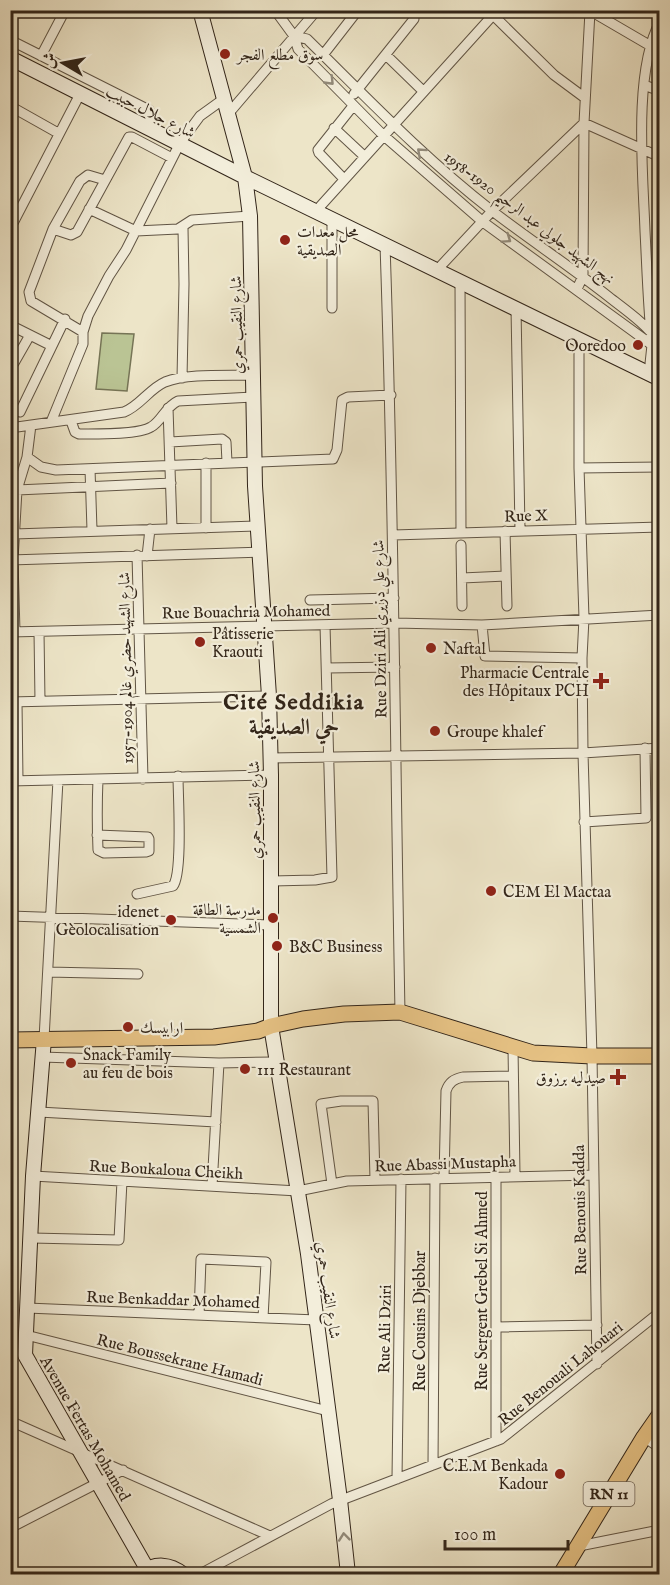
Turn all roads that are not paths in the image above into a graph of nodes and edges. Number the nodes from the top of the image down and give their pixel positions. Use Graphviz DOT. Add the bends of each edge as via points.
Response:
graph roads {
  1 [pos="59,10"];
  2 [pos="200,10"];
  3 [pos="275,10"];
  4 [pos="316,10"];
  5 [pos="358,10"];
  6 [pos="590,11"];
  7 [pos="490,13"];
  8 [pos="414,19"];
  9 [pos="660,22"];
  10 [pos="294,36"];
  11 [pos="10,40"];
  12 [pos="649,45"];
  13 [pos="323,55"];
  14 [pos="386,55"];
  15 [pos="41,56"];
  16 [pos="10,58"];
  17 [pos="644,85"];
  18 [pos="357,90"];
  19 [pos="660,91"];
  20 [pos="423,92"];
  21 [pos="80,94"];
  22 [pos="225,98"];
  23 [pos="585,98"];
  24 [pos="351,103"];
  25 [pos="10,106"];
  26 [pos="229,114"];
  27 [pos="584,123"];
  28 [pos="392,125"];
  29 [pos="147,128"];
  30 [pos="334,128"];
  31 [pos="58,133"];
  32 [pos="383,135"];
  33 [pos="180,143"];
  34 [pos="641,149"];
  35 [pos="364,156"];
  36 [pos="660,157"];
  37 [pos="172,158"];
  38 [pos="441,170"];
  39 [pos="245,177"];
  40 [pos="344,178"];
  41 [pos="105,180"];
  42 [pos="435,181"];
  43 [pos="15,208"];
  44 [pos="89,209"];
  45 [pos="316,211"];
  46 [pos="492,211"];
  47 [pos="250,216"];
  48 [pos="332,219"];
  49 [pos="483,222"];
  50 [pos="183,228"];
  51 [pos="10,229"];
  52 [pos="53,229"];
  53 [pos="136,231"];
  54 [pos="386,245"];
  55 [pos="437,270"];
  56 [pos="583,276"];
  57 [pos="460,281"];
  58 [pos="577,289"];
  59 [pos="332,308"];
  60 [pos="516,308"];
  61 [pos="65,319"];
  62 [pos="10,325"];
  63 [pos="650,329"];
  64 [pos="83,332"];
  65 [pos="30,335"];
  66 [pos="579,340"];
  67 [pos="657,345"];
  68 [pos="52,346"];
  69 [pos="10,366"];
  70 [pos="254,375"];
  71 [pos="654,376"];
  72 [pos="182,378"];
  73 [pos="391,394"];
  74 [pos="253,397"];
  75 [pos="168,408"];
  76 [pos="20,412"];
  77 [pos="71,420"];
  78 [pos="51,422"];
  79 [pos="31,425"];
  80 [pos="10,428"];
  81 [pos="170,442"];
  82 [pos="27,458"];
  83 [pos="255,461"];
  84 [pos="227,462"];
  85 [pos="206,463"];
  86 [pos="170,465"];
  87 [pos="660,467"];
  88 [pos="579,468"];
  89 [pos="90,469"];
  90 [pos="171,483"];
  91 [pos="90,487"];
  92 [pos="17,490"];
  93 [pos="259,526"];
  94 [pos="660,527"];
  95 [pos="172,528"];
  96 [pos="206,528"];
  97 [pos="150,529"];
  98 [pos="581,529"];
  99 [pos="92,530"];
  100 [pos="520,530"];
  101 [pos="505,531"];
  102 [pos="461,532"];
  103 [pos="14,534"];
  104 [pos="393,535"];
  105 [pos="461,545"];
  106 [pos="260,552"];
  107 [pos="142,556"];
  108 [pos="12,560"];
  109 [pos="506,576"];
  110 [pos="462,578"];
  111 [pos="394,598"];
  112 [pos="310,600"];
  113 [pos="462,606"];
  114 [pos="507,606"];
  115 [pos="660,615"];
  116 [pos="584,618"];
  117 [pos="395,623"];
  118 [pos="325,625"];
  119 [pos="482,625"];
  120 [pos="263,626"];
  121 [pos="140,629"];
  122 [pos="13,632"];
  123 [pos="39,632"];
  124 [pos="582,658"];
  125 [pos="395,667"];
  126 [pos="327,668"];
  127 [pos="269,696"];
  128 [pos="140,699"];
  129 [pos="40,701"];
  130 [pos="14,702"];
  131 [pos="645,748"];
  132 [pos="660,748"];
  133 [pos="583,753"];
  134 [pos="395,755"];
  135 [pos="330,756"];
  136 [pos="270,758"];
  137 [pos="271,775"];
  138 [pos="178,776"];
  139 [pos="98,779"];
  140 [pos="143,779"];
  141 [pos="57,780"];
  142 [pos="14,781"];
  143 [pos="585,822"];
  144 [pos="97,835"];
  145 [pos="272,881"];
  146 [pos="137,894"];
  147 [pos="10,916"];
  148 [pos="51,916"];
  149 [pos="272,925"];
  150 [pos="48,972"];
  151 [pos="138,974"];
  152 [pos="400,1012"];
  153 [pos="271,1026"];
  154 [pos="44,1039"];
  155 [pos="10,1040"];
  156 [pos="513,1048"];
  157 [pos="42,1056"];
  158 [pos="592,1056"];
  159 [pos="660,1056"];
  160 [pos="275,1062"];
  161 [pos="219,1063"];
  162 [pos="513,1076"];
  163 [pos="39,1112"];
  164 [pos="216,1122"];
  165 [pos="593,1175"];
  166 [pos="33,1176"];
  167 [pos="515,1176"];
  168 [pos="496,1177"];
  169 [pos="440,1178"];
  170 [pos="401,1179"];
  171 [pos="375,1180"];
  172 [pos="122,1181"];
  173 [pos="332,1184"];
  174 [pos="212,1186"];
  175 [pos="298,1191"];
  176 [pos="32,1238"];
  177 [pos="27,1308"];
  178 [pos="660,1312"];
  179 [pos="199,1315"];
  180 [pos="262,1318"];
  181 [pos="317,1320"];
  182 [pos="597,1325"];
  183 [pos="496,1327"];
  184 [pos="26,1335"];
  185 [pos="597,1364"];
  186 [pos="328,1411"];
  187 [pos="660,1414"];
  188 [pos="10,1421"];
  189 [pos="644,1437"];
  190 [pos="496,1442"];
  191 [pos="660,1448"];
  192 [pos="82,1452"];
  193 [pos="433,1465"];
  194 [pos="123,1470"];
  195 [pos="397,1479"];
  196 [pos="98,1482"];
  197 [pos="340,1500"];
  198 [pos="10,1528"];
  199 [pos="660,1530"];
  200 [pos="270,1536"];
  201 [pos="579,1546"];
  202 [pos="146,1573"];
  203 [pos="183,1575"];
  204 [pos="200,1575"];
  205 [pos="348,1575"];
  206 [pos="561,1575"];
  1 -- 15 [label="street" via="62,16"];
  2 -- 22 [label="main road, شارع النقيب حمري"];
  3 -- 10 [label="street"];
  4 -- 10 [label="street"];
  5 -- 13 [label="street"];
  6 -- 12 [label="street"];
  6 -- 23 [label="street"];
  7 -- 20 [label="street"];
  7 -- 23 [label="street" via="554,75"];
  8 -- 14 [label="street"];
  9 -- 12 [label="street"];
  10 -- 13 [label="street, نهج الشهيد جلولي عبد الرحيم 1920-1958" via="307,39"];
  10 -- 24 [label="street, نهج الشهيد جلولي عبد الرحيم 1920-1958, one-way" via="298,49"];
  10 -- 26 [label="street"];
  11 -- 15 [label="street"];
  12 -- 17 [label="street"];
  13 -- 18 [label="street, نهج الشهيد جلولي عبد الرحيم 1920-1958"];
  14 -- 18 [label="street"];
  14 -- 20 [label="street"];
  15 -- 29 [label="street" via="149,110"];
  16 -- 21 [label="main road, شارع جلال حبيب"];
  17 -- 19 [label="street"];
  17 -- 34 [label="street"];
  18 -- 24 [label="street"];
  18 -- 28 [label="street, نهج الشهيد جلولي عبد الرحيم 1920-1958"];
  20 -- 28 [label="street"];
  21 -- 29 [label="main road, شارع جلال حبيب"];
  21 -- 31 [label="street"];
  22 -- 26 [label="main road, شارع النقيب حمري"];
  22 -- 33 [label="street" via="200,116"];
  23 -- 27 [label="street"];
  24 -- 30 [label="street"];
  24 -- 32 [label="street, نهج الشهيد جلولي عبد الرحيم 1920-1958"];
  25 -- 31 [label="street"];
  26 -- 39 [label="main road, شارع النقيب حمري"];
  27 -- 34 [label="street"];
  27 -- 46 [label="street"];
  27 -- 56 [label="street"];
  28 -- 32 [label="street"];
  38 -- 28 [label="street, نهج الشهيد جلولي عبد الرحيم 1920-1958, one-way"];
  29 -- 33 [label="main road, شارع جلال حبيب"];
  30 -- 35 [label="street"];
  30 -- 40 [label="street" via="318,152"];
  31 -- 43 [label="street"];
  32 -- 35 [label="street"];
  32 -- 42 [label="street, نهج الشهيد جلولي عبد الرحيم 1920-1958"];
  33 -- 37 [label="street"];
  33 -- 39 [label="main road, شارع جلال حبيب"];
  34 -- 36 [label="street"];
  34 -- 63 [label="street"];
  35 -- 40 [label="street"];
  37 -- 41 [label="street" via="129,137"];
  37 -- 53 [label="street"];
  38 -- 42 [label="street"];
  38 -- 46 [label="street, نهج الشهيد جلولي عبد الرحيم 1920-1958"];
  39 -- 45 [label="main road, شارع جلال حبيب"];
  39 -- 47 [label="main road, شارع النقيب حمري"];
  40 -- 45 [label="street"];
  41 -- 44 [label="street"];
  41 -- 52 [label="street" via="88,175 83,178"];
  42 -- 49 [label="street, نهج الشهيد جلولي عبد الرحيم 1920-1958"];
  43 -- 51 [label="street"];
  44 -- 52 [label="street" via="73,235"];
  44 -- 53 [label="street"];
  45 -- 48 [label="main road, شارع جلال حبيب"];
  46 -- 49 [label="street"];
  46 -- 56 [label="street, نهج الشهيد جلولي عبد الرحيم 1920-1958"];
  47 -- 50 [label="street" via="192,220"];
  47 -- 70 [label="main road, شارع النقيب حمري"];
  48 -- 54 [label="main road, شارع جلال حبيب"];
  48 -- 59 [label="street"];
  49 -- 55 [label="street"];
  49 -- 58 [label="street, نهج الشهيد جلولي عبد الرحيم 1920-1958, one-way"];
  50 -- 53 [label="street"];
  50 -- 72 [label="street"];
  52 -- 61 [label="street" via="28,296"];
  53 -- 64 [label="street" via="88,316"];
  54 -- 55 [label="main road, شارع جلال حبيب"];
  54 -- 73 [label="street, Rue Dziri Ali شارع علي دزيري"];
  55 -- 57 [label="main road, شارع جلال حبيب"];
  56 -- 58 [label="street"];
  56 -- 63 [label="street, نهج الشهيد جلولي عبد الرحيم 1920-1958"];
  57 -- 60 [label="main road, شارع جلال حبيب"];
  57 -- 102 [label="street"];
  58 -- 67 [label="street, نهج الشهيد جلولي عبد الرحيم 1920-1958"];
  60 -- 66 [label="main road, شارع جلال حبيب"];
  60 -- 100 [label="street"];
  61 -- 64 [label="street"];
  61 -- 68 [label="street"];
  62 -- 65 [label="street"];
  63 -- 67 [label="street"];
  64 -- 78 [label="street" via="82,344"];
  65 -- 68 [label="street"];
  65 -- 69 [label="street"];
  66 -- 71 [label="main road, شارع جلال حبيب"];
  66 -- 88 [label="street, Rue Benouis Kadda"];
  67 -- 71 [label="street"];
  68 -- 76 [label="street"];
  70 -- 72 [label="street"];
  70 -- 74 [label="main road, شارع النقيب حمري"];
  72 -- 77 [label="street" via="158,386 132,409"];
  73 -- 83 [label="street" via="342,400 338,450 333,459"];
  73 -- 104 [label="street, Rue Dziri Ali شارع علي دزيري"];
  74 -- 75 [label="street" via="178,401"];
  74 -- 83 [label="main road, شارع النقيب حمري"];
  75 -- 77 [label="street" via="146,429 118,433 79,434"];
  75 -- 81 [label="street"];
  77 -- 78 [label="street"];
  78 -- 79 [label="street"];
  79 -- 80 [label="street"];
  79 -- 82 [label="street"];
  81 -- 84 [label="street" via="222,440 226,442"];
  81 -- 86 [label="street"];
  82 -- 89 [label="street" via="48,469"];
  82 -- 92 [label="street"];
  83 -- 84 [label="street"];
  83 -- 93 [label="main road, شارع النقيب حمري"];
  84 -- 85 [label="street"];
  85 -- 86 [label="street"];
  85 -- 96 [label="street"];
  86 -- 89 [label="street"];
  86 -- 90 [label="street"];
  87 -- 88 [label="street"];
  88 -- 98 [label="street, Rue Benouis Kadda"];
  89 -- 91 [label="street"];
  90 -- 91 [label="street"];
  90 -- 95 [label="street"];
  91 -- 92 [label="street"];
  91 -- 99 [label="street"];
  92 -- 103 [label="street"];
  93 -- 96 [label="street"];
  93 -- 106 [label="main road, شارع النقيب حمري"];
  94 -- 98 [label="street, Rue X"];
  95 -- 96 [label="street"];
  95 -- 97 [label="street"];
  97 -- 99 [label="street"];
  97 -- 107 [label="street, شارع الشهيد حضري غالم 1904-1957"];
  98 -- 100 [label="street, Rue X"];
  98 -- 116 [label="street, Rue Benouis Kadda"];
  99 -- 103 [label="street"];
  100 -- 101 [label="street, Rue X"];
  101 -- 102 [label="street, Rue X"];
  101 -- 109 [label="street"];
  102 -- 104 [label="street, Rue X"];
  103 -- 108 [label="street"];
  104 -- 111 [label="street, Rue Dziri Ali شارع علي دزيري"];
  105 -- 110 [label="street"];
  106 -- 107 [label="street"];
  106 -- 120 [label="main road, شارع النقيب حمري"];
  107 -- 108 [label="street"];
  107 -- 121 [label="street, شارع الشهيد حضري غالم 1904-1957"];
  108 -- 122 [label="street"];
  109 -- 110 [label="street"];
  109 -- 114 [label="street"];
  110 -- 113 [label="street"];
  111 -- 112 [label="street"];
  111 -- 117 [label="street, Rue Dziri Ali شارع علي دزيري"];
  115 -- 116 [label="street, Rue Bouachria Mohamed"];
  116 -- 119 [label="street, Rue Bouachria Mohamed"];
  116 -- 124 [label="street, Rue Benouis Kadda"];
  117 -- 118 [label="street, Rue Bouachria Mohamed"];
  117 -- 119 [label="street, Rue Bouachria Mohamed"];
  117 -- 125 [label="street, Rue Dziri Ali شارع علي دزيري"];
  118 -- 120 [label="street, Rue Bouachria Mohamed"];
  118 -- 126 [label="street"];
  119 -- 124 [label="street" via="485,656"];
  120 -- 121 [label="street, Rue Bouachria Mohamed"];
  120 -- 127 [label="main road, شارع النقيب حمري"];
  121 -- 123 [label="street, Rue Bouachria Mohamed"];
  121 -- 128 [label="street, شارع الشهيد حضري غالم 1904-1957"];
  122 -- 123 [label="street, Rue Bouachria Mohamed"];
  123 -- 129 [label="street"];
  124 -- 133 [label="street, Rue Benouis Kadda"];
  125 -- 126 [label="street"];
  125 -- 134 [label="street, Rue Dziri Ali شارع علي دزيري"];
  126 -- 135 [label="street"];
  127 -- 128 [label="street"];
  127 -- 136 [label="main road, شارع النقيب حمري"];
  128 -- 129 [label="street"];
  128 -- 140 [label="street, شارع الشهيد حضري غالم 1904-1957"];
  129 -- 130 [label="street"];
  130 -- 142 [label="street"];
  131 -- 132 [label="street"];
  131 -- 133 [label="street"];
  131 -- 143 [label="street" via="646,818"];
  133 -- 134 [label="street"];
  133 -- 143 [label="street, Rue Benouis Kadda"];
  134 -- 135 [label="street"];
  134 -- 152 [label="street, Rue Dziri Ali شارع علي دزيري"];
  135 -- 136 [label="street"];
  135 -- 145 [label="street" via="332,877"];
  136 -- 137 [label="main road, شارع النقيب حمري"];
  137 -- 138 [label="street"];
  137 -- 145 [label="main road, شارع النقيب حمري"];
  138 -- 140 [label="street"];
  138 -- 146 [label="street" via="176,882"];
  139 -- 140 [label="street"];
  139 -- 141 [label="street"];
  139 -- 144 [label="street"];
  141 -- 142 [label="street"];
  141 -- 148 [label="street"];
  143 -- 158 [label="street, Rue Benouis Kadda"];
  144 -- 144 [label="street" via="146,836 149,851 102,853 98,850"];
  145 -- 149 [label="main road, شارع النقيب حمري"];
  147 -- 148 [label="street"];
  148 -- 149 [label="street"];
  148 -- 150 [label="street"];
  149 -- 153 [label="main road, شارع النقيب حمري"];
  150 -- 151 [label="street"];
  150 -- 154 [label="street"];
  152 -- 153 [label="main road" via="344,1014"];
  152 -- 156 [label="main road"];
  153 -- 154 [label="main road" via="214,1037"];
  153 -- 160 [label="main road, شارع النقيب حمري"];
  154 -- 155 [label="main road"];
  154 -- 157 [label="main road, Avenue Fertas Mohamed"];
  156 -- 158 [label="main road"];
  156 -- 162 [label="street"];
  157 -- 161 [label="street"];
  157 -- 163 [label="main road, Avenue Fertas Mohamed"];
  158 -- 159 [label="main road"];
  158 -- 165 [label="street, Rue Benouis Kadda"];
  160 -- 161 [label="street"];
  160 -- 175 [label="main road, شارع النقيب حمري"];
  161 -- 164 [label="street"];
  162 -- 167 [label="street"];
  162 -- 169 [label="street, Rue Cousins Djebbar" via="455,1078 448,1086"];
  163 -- 164 [label="street"];
  163 -- 166 [label="main road, Avenue Fertas Mohamed"];
  164 -- 174 [label="street"];
  165 -- 167 [label="street, Rue Abassi Mustapha"];
  165 -- 182 [label="street, Rue Benouis Kadda"];
  166 -- 172 [label="street, Rue Boukaloua Cheikh"];
  166 -- 176 [label="main road, Avenue Fertas Mohamed"];
  167 -- 168 [label="street, Rue Abassi Mustapha"];
  168 -- 169 [label="street, Rue Abassi Mustapha"];
  168 -- 183 [label="street, Rue Sergent Grebel Si Ahmed"];
  169 -- 170 [label="street, Rue Abassi Mustapha"];
  169 -- 193 [label="street, Rue Cousins Djebbar"];
  170 -- 171 [label="street, Rue Abassi Mustapha"];
  170 -- 195 [label="street, Rue Ali Dziri"];
  171 -- 173 [label="street, Rue Abassi Mustapha"];
  171 -- 173 [label="street" via="373,1101 341,1101 321,1104"];
  172 -- 174 [label="street, Rue Boukaloua Cheikh"];
  172 -- 176 [label="street" via="119,1240"];
  173 -- 175 [label="street, Rue Abassi Mustapha"];
  174 -- 175 [label="street, Rue Boukaloua Cheikh"];
  175 -- 181 [label="main road, شارع النقيب حمري"];
  176 -- 177 [label="main road, Avenue Fertas Mohamed"];
  177 -- 179 [label="street, Rue Benkaddar Mohamed"];
  177 -- 184 [label="main road, Avenue Fertas Mohamed"];
  178 -- 185 [label="street, Rue Benouali Lahouari"];
  179 -- 180 [label="street, Rue Benkaddar Mohamed"];
  179 -- 180 [label="street" via="201,1259 266,1262"];
  180 -- 181 [label="street, Rue Benkaddar Mohamed"];
  181 -- 186 [label="main road, شارع النقيب حمري"];
  182 -- 183 [label="street"];
  182 -- 185 [label="street, Rue Benouis Kadda"];
  183 -- 190 [label="street, Rue Sergent Grebel Si Ahmed"];
  184 -- 186 [label="street, Rue Boussekrane Hamadi"];
  184 -- 192 [label="main road, Avenue Fertas Mohamed" via="25,1355"];
  185 -- 190 [label="street, Rue Benouali Lahouari"];
  186 -- 197 [label="main road, شارع النقيب حمري"];
  187 -- 189 [label="main road, RN 11"];
  188 -- 192 [label="street"];
  189 -- 191 [label="street"];
  189 -- 201 [label="main road, RN 11"];
  190 -- 193 [label="street, Rue Benouali Lahouari"];
  192 -- 194 [label="street"];
  192 -- 196 [label="main road, Avenue Fertas Mohamed"];
  193 -- 195 [label="street, Rue Benouali Lahouari"];
  194 -- 196 [label="street"];
  194 -- 200 [label="street"];
  195 -- 197 [label="street, Rue Benouali Lahouari"];
  196 -- 198 [label="street"];
  196 -- 202 [label="main road, Avenue Fertas Mohamed"];
  197 -- 200 [label="street, Rue Benouali Lahouari"];
  205 -- 197 [label="main road, شارع النقيب حمري, one-way"];
  199 -- 201 [label="street"];
  200 -- 204 [label="street, Rue Benouali Lahouari"];
  201 -- 206 [label="main road, RN 11"];
  202 -- 203 [label="main road" via="165,1565"];
}
